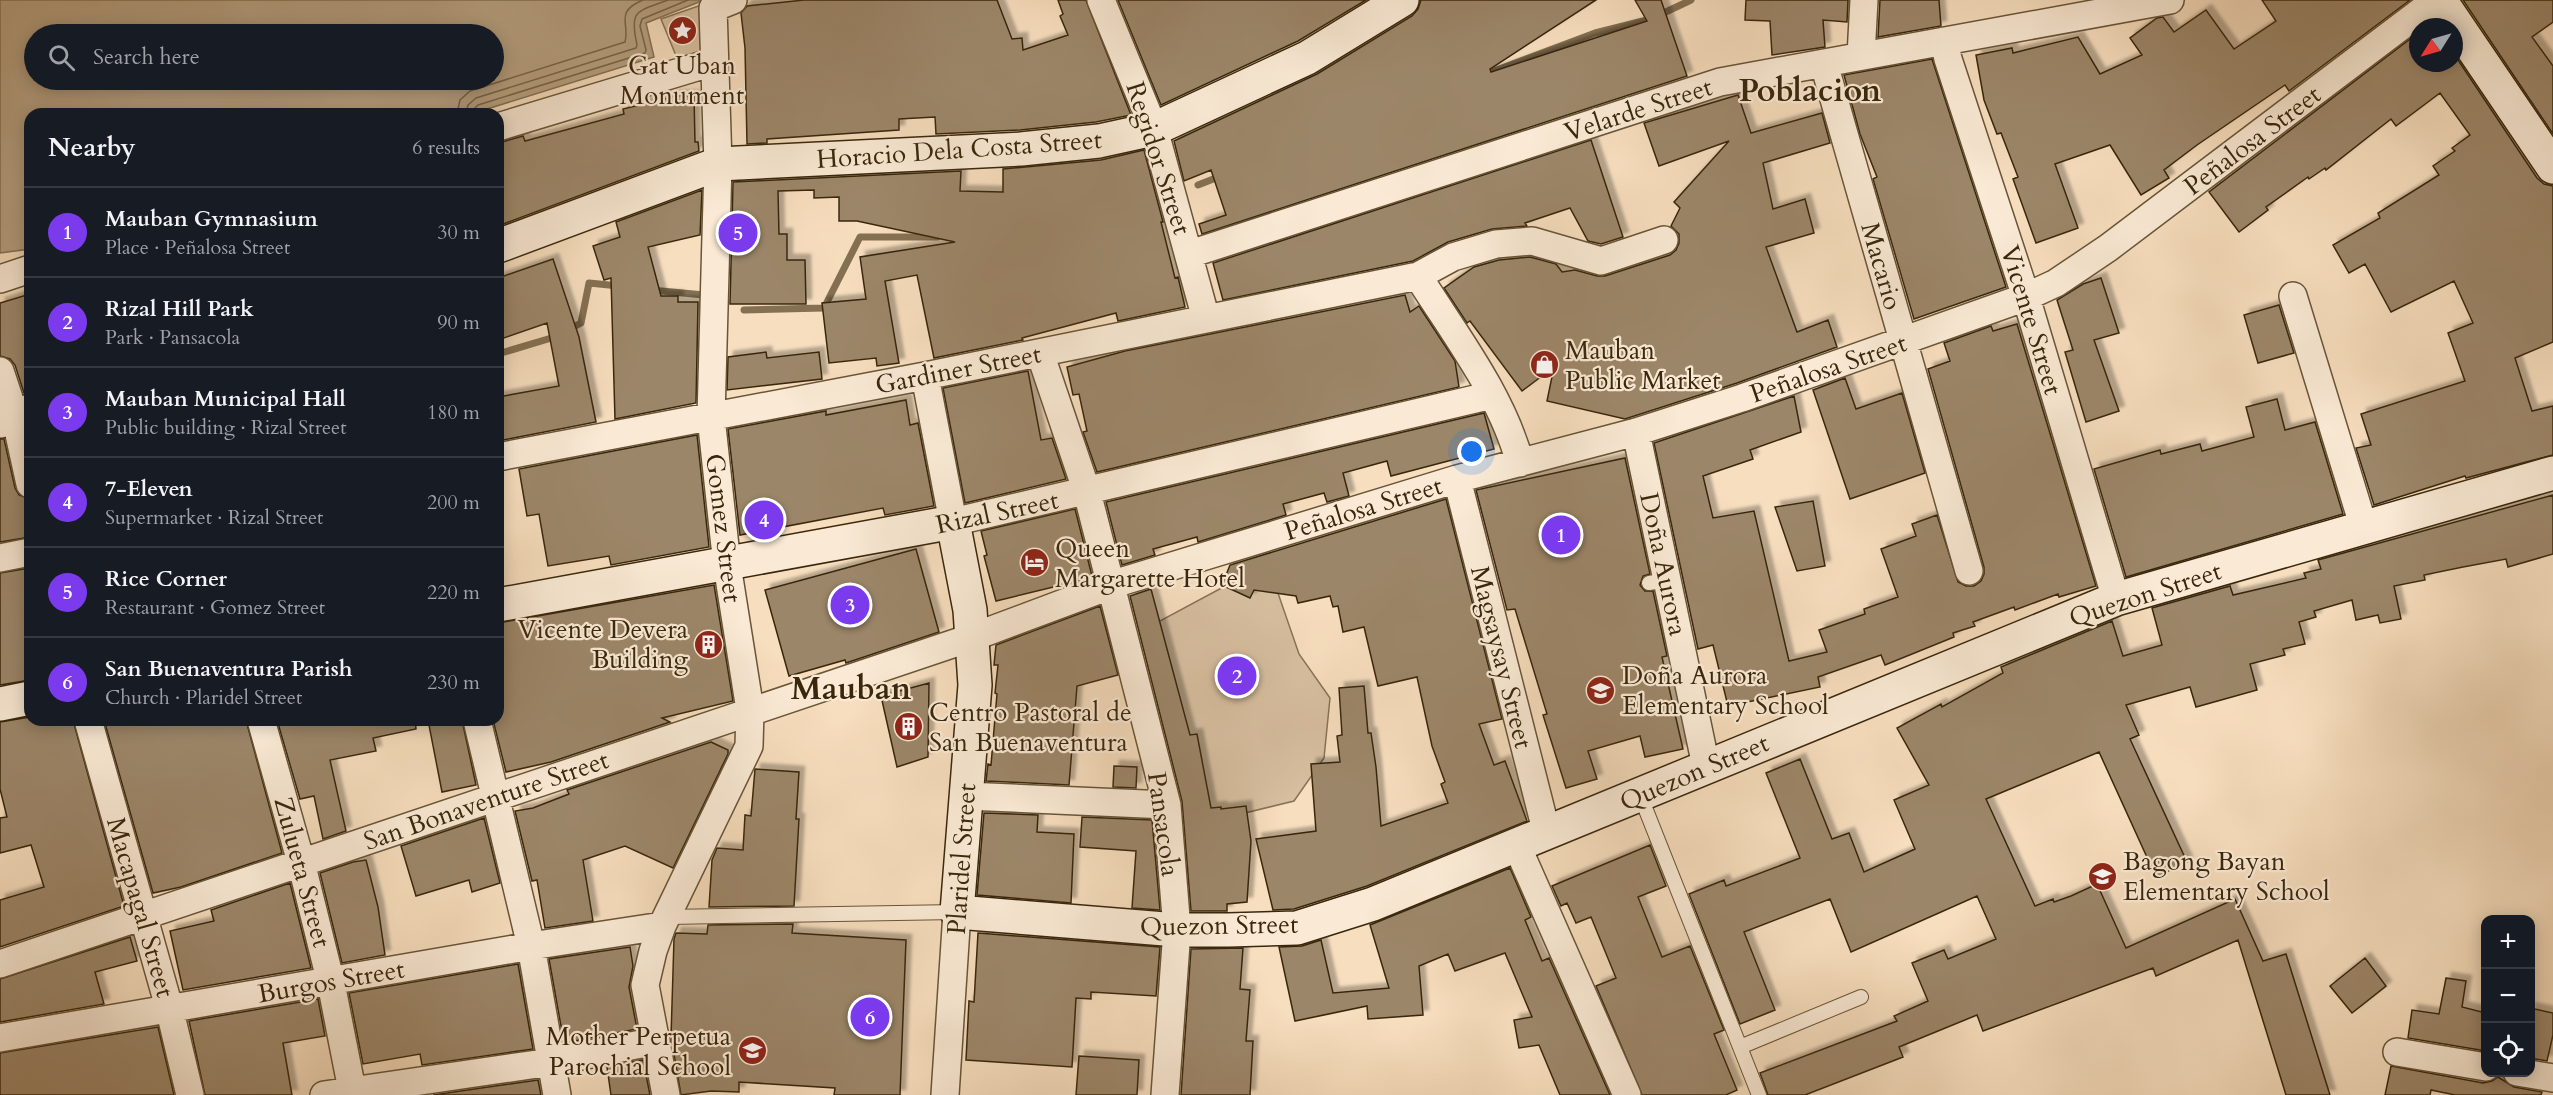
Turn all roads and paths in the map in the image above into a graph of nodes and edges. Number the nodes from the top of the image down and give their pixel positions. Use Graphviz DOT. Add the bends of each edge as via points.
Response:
graph roads {
  1 [pos="1101,0"];
  2 [pos="1402,0"];
  3 [pos="1864,0"];
  4 [pos="2170,0"];
  5 [pos="2438,0"];
  6 [pos="723,4"];
  7 [pos="1944,41"];
  8 [pos="1861,56"];
  9 [pos="713,62"];
  10 [pos="1824,64"];
  11 [pos="504,125"];
  12 [pos="1154,129"];
  13 [pos="718,165"];
  14 [pos="2553,167"];
  15 [pos="1664,240"];
  16 [pos="504,244"];
  17 [pos="1190,254"];
  18 [pos="24,271"];
  19 [pos="1418,276"];
  20 [pos="0,279"];
  21 [pos="2293,296"];
  22 [pos="2026,297"];
  23 [pos="1206,319"];
  24 [pos="1903,341"];
  25 [pos="1040,353"];
  26 [pos="0,371"];
  27 [pos="925,376"];
  28 [pos="1492,395"];
  29 [pos="15,416"];
  30 [pos="711,417"];
  31 [pos="1636,432"];
  32 [pos="24,456"];
  33 [pos="504,456"];
  34 [pos="1520,463"];
  35 [pos="2553,473"];
  36 [pos="1457,479"];
  37 [pos="1087,492"];
  38 [pos="953,522"];
  39 [pos="2364,528"];
  40 [pos="24,553"];
  41 [pos="0,558"];
  42 [pos="727,565"];
  43 [pos="1969,571"];
  44 [pos="1111,585"];
  45 [pos="2115,599"];
  46 [pos="504,604"];
  47 [pos="973,637"];
  48 [pos="24,699"];
  49 [pos="0,704"];
  50 [pos="750,710"];
  51 [pos="90,726"];
  52 [pos="263,726"];
  53 [pos="479,726"];
  54 [pos="1706,766"];
  55 [pos="1640,795"];
  56 [pos="966,796"];
  57 [pos="497,797"];
  58 [pos="1167,805"];
  59 [pos="1547,834"];
  60 [pos="1517,846"];
  61 [pos="302,862"];
  62 [pos="957,912"];
  63 [pos="143,918"];
  64 [pos="665,921"];
  65 [pos="1177,930"];
  66 [pos="531,946"];
  67 [pos="0,964"];
  68 [pos="331,982"];
  69 [pos="1861,997"];
  70 [pos="169,1008"];
  71 [pos="0,1038"];
  72 [pos="656,1041"];
  73 [pos="1740,1047"];
  74 [pos="2397,1053"];
  75 [pos="551,1062"];
  76 [pos="2481,1066"];
  77 [pos="2535,1075"];
  78 [pos="2553,1078"];
  79 [pos="353,1093"];
  80 [pos="190,1095"];
  81 [pos="324,1095"];
  82 [pos="557,1095"];
  83 [pos="666,1095"];
  84 [pos="945,1095"];
  85 [pos="1165,1095"];
  86 [pos="1627,1095"];
  87 [pos="1759,1095"];
  1 -- 12 [label="street, Regidor Street"];
  2 -- 12 [label="main road, Horacio Dela Costa Street" via="1306,58"];
  3 -- 8 [label="street"];
  4 -- 7 [label="street, Velarde Street"];
  5 -- 14 [label="main road"];
  5 -- 22 [label="street, Peñalosa Street" via="2108,248 2056,283"];
  6 -- 9 [label="street, Gomez Street"];
  7 -- 8 [label="street, Velarde Street"];
  7 -- 22 [label="street, Vicente Street"];
  8 -- 10 [label="street, Velarde Street"];
  9 -- 11 [label="street"];
  9 -- 13 [label="street, Gomez Street"];
  10 -- 17 [label="street, Velarde Street" via="1720,82"];
  10 -- 24 [label="street, Macario"];
  12 -- 13 [label="main road, Horacio Dela Costa Street" via="1099,141 1021,149"];
  12 -- 17 [label="street, Regidor Street"];
  13 -- 16 [label="main road, Horacio Dela Costa Street"];
  13 -- 30 [label="street, Gomez Street"];
  15 -- 19 [label="street, Gardiner Street" via="1601,261 1532,241 1496,244"];
  17 -- 23 [label="street, Regidor Street"];
  18 -- 20 [label="street"];
  19 -- 23 [label="street, Gardiner Street"];
  19 -- 28 [label="street"];
  21 -- 39 [label="street"];
  22 -- 24 [label="street, Peñalosa Street"];
  22 -- 45 [label="street, Vicente Street"];
  23 -- 25 [label="street, Gardiner Street"];
  24 -- 31 [label="street, Peñalosa Street"];
  24 -- 43 [label="street, Macario"];
  25 -- 27 [label="street, Gardiner Street"];
  25 -- 37 [label="street, Pansacola"];
  26 -- 29 [label="street"];
  27 -- 30 [label="street, Gardiner Street"];
  27 -- 38 [label="street, Plaridel Street"];
  28 -- 34 [label="street" via="1506,420"];
  28 -- 37 [label="street, Rizal Street"];
  29 -- 32 [label="street"];
  30 -- 33 [label="street, Gardiner Street"];
  30 -- 42 [label="street, Gomez Street"];
  31 -- 34 [label="street, Peñalosa Street"];
  31 -- 54 [label="street, Doña Aurora" via="1659,582"];
  34 -- 36 [label="street, Peñalosa Street"];
  35 -- 39 [label="main road, Quezon Street"];
  36 -- 44 [label="street, Peñalosa Street"];
  36 -- 59 [label="street, Magsaysay Street" via="1496,617"];
  37 -- 38 [label="street, Rizal Street"];
  37 -- 44 [label="street, Pansacola"];
  38 -- 42 [label="main road, Rizal Street"];
  38 -- 47 [label="main road, Plaridel Street"];
  39 -- 45 [label="main road, Quezon Street"];
  40 -- 41 [label="street"];
  42 -- 46 [label="main road, Rizal Street"];
  42 -- 50 [label="street, Gomez Street"];
  44 -- 47 [label="street, Peñalosa Street"];
  44 -- 58 [label="street, Pansacola"];
  45 -- 54 [label="main road, Quezon Street"];
  47 -- 50 [label="street, San Bonaventure Street"];
  47 -- 56 [label="main road, Plaridel Street" via="975,685"];
  48 -- 49 [label="main road"];
  50 -- 57 [label="street, San Bonaventure Street"];
  50 -- 64 [label="street, Gomez Street" via="749,746"];
  51 -- 63 [label="street, Macapagal Street"];
  52 -- 61 [label="street, Zulueta Street"];
  53 -- 57 [label="street"];
  54 -- 55 [label="main road, Quezon Street"];
  55 -- 59 [label="main road, Quezon Street"];
  55 -- 73 [label="lane"];
  56 -- 58 [label="street"];
  56 -- 62 [label="main road, Plaridel Street"];
  57 -- 61 [label="street, San Bonaventure Street"];
  57 -- 66 [label="street"];
  58 -- 65 [label="street, Pansacola"];
  59 -- 60 [label="main road, Quezon Street"];
  60 -- 65 [label="main road, Quezon Street" via="1373,904 1297,928"];
  60 -- 86 [label="street"];
  61 -- 63 [label="street, San Bonaventure Street"];
  61 -- 68 [label="street, Zulueta Street"];
  62 -- 64 [label="lane"];
  62 -- 65 [label="main road, Quezon Street"];
  62 -- 84 [label="street, Plaridel Street"];
  63 -- 67 [label="street, San Bonaventure Street"];
  63 -- 70 [label="street, Macapagal Street"];
  64 -- 66 [label="street, Burgos Street"];
  64 -- 72 [label="street, Gomez Street" via="645,985"];
  65 -- 85 [label="street, Pansacola"];
  66 -- 68 [label="street, Burgos Street"];
  66 -- 75 [label="street"];
  68 -- 70 [label="street, Burgos Street"];
  68 -- 79 [label="street, Zulueta Street"];
  69 -- 73 [label="lane"];
  70 -- 71 [label="street, Burgos Street"];
  70 -- 80 [label="street, Macapagal Street"];
  72 -- 75 [label="street"];
  72 -- 83 [label="street, Gomez Street"];
  73 -- 87 [label="lane"];
  74 -- 76 [label="street"];
  75 -- 79 [label="street"];
  75 -- 82 [label="street"];
  77 -- 78 [label="street"];
  79 -- 81 [label="street"];
}
